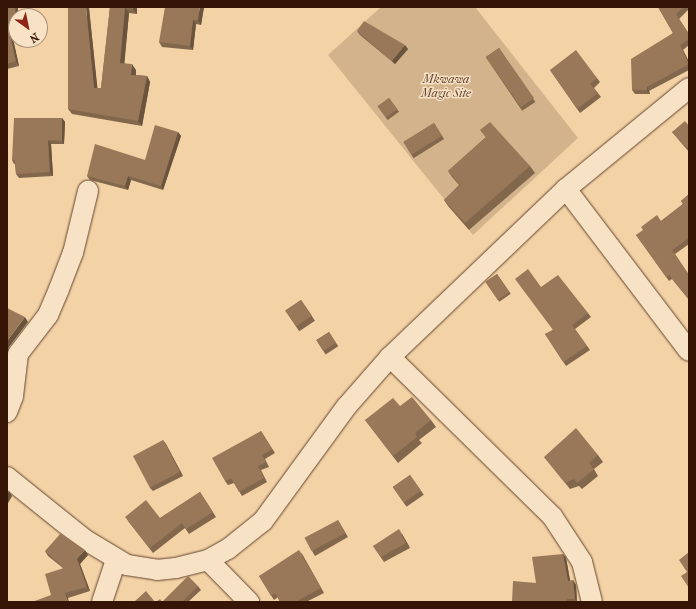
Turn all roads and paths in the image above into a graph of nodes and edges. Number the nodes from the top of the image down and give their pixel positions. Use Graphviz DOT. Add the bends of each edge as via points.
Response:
graph roads {
  1 [pos="689,88"];
  2 [pos="566,189"];
  3 [pos="88,191"];
  4 [pos="689,350"];
  5 [pos="390,357"];
  6 [pos="7,412"];
  7 [pos="7,477"];
  8 [pos="116,560"];
  9 [pos="208,560"];
  10 [pos="102,602"];
  11 [pos="249,602"];
  12 [pos="592,602"];
  1 -- 2 [label="street"];
  2 -- 4 [label="street"];
  2 -- 5 [label="street"];
  3 -- 6 [label="street" via="73,253 59,290 48,315 18,354 13,396"];
  5 -- 9 [label="street" via="347,406 263,520 228,549"];
  5 -- 12 [label="street" via="552,516 582,562"];
  7 -- 8 [label="street" via="84,539"];
  8 -- 9 [label="street" via="138,568 157,570"];
  8 -- 10 [label="street"];
  9 -- 11 [label="street"];
}
